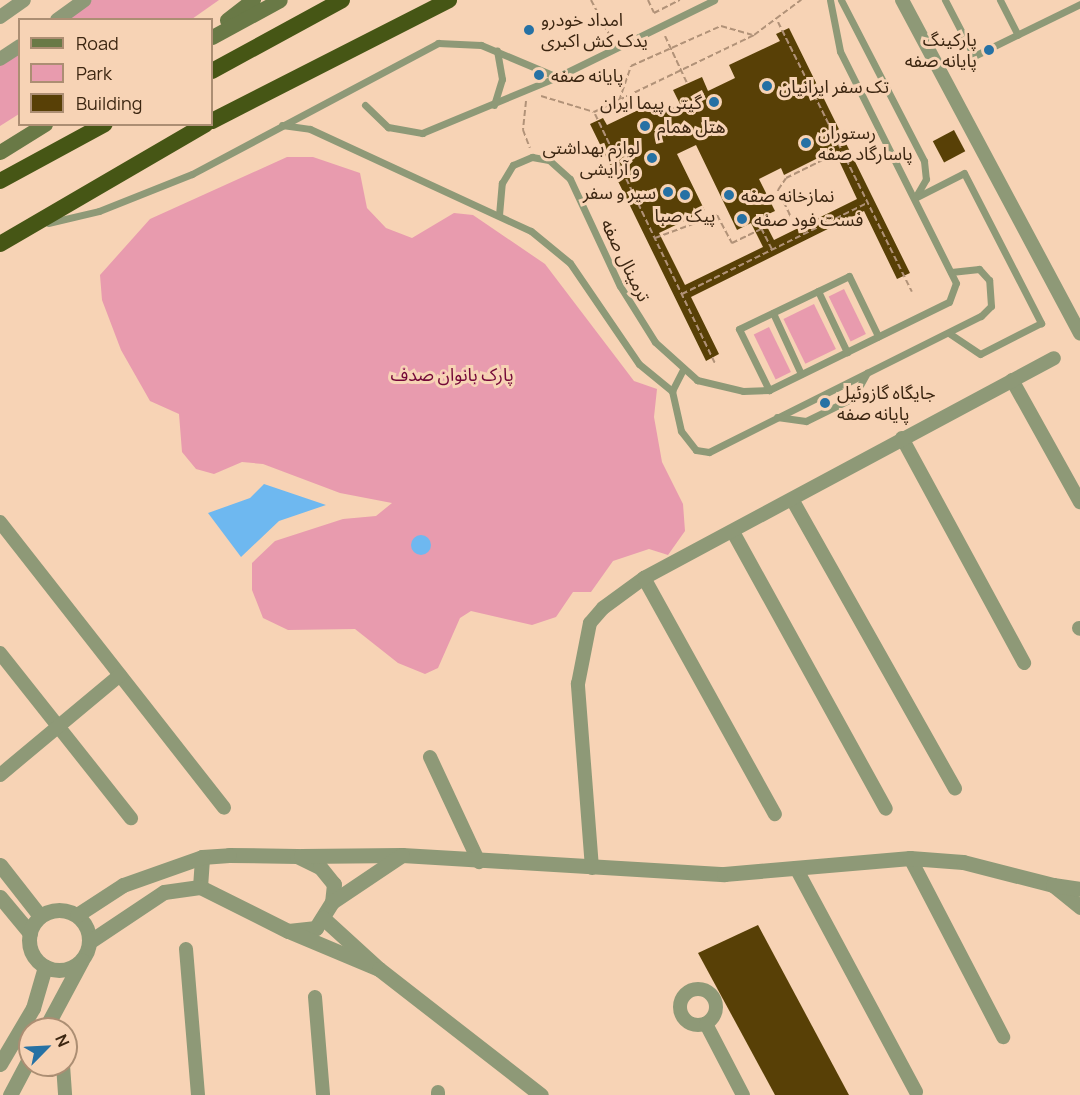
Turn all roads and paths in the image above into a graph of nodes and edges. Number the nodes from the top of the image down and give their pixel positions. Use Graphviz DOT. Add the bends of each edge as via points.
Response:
graph roads {
  1 [pos="24,0"];
  2 [pos="85,0"];
  3 [pos="253,0"];
  4 [pos="280,0"];
  5 [pos="342,0"];
  6 [pos="449,0"];
  7 [pos="591,0"];
  8 [pos="648,0"];
  9 [pos="680,0"];
  10 [pos="714,0"];
  11 [pos="801,0"];
  12 [pos="830,0"];
  13 [pos="841,0"];
  14 [pos="902,0"];
  15 [pos="945,0"];
  16 [pos="1000,0"];
  17 [pos="1080,4"];
  18 [pos="687,5"];
  19 [pos="0,17"];
  20 [pos="60,18"];
  21 [pos="778,22"];
  22 [pos="662,28"];
  23 [pos="213,34"];
  24 [pos="213,34"];
  25 [pos="1018,34"];
  26 [pos="754,35"];
  27 [pos="615,37"];
  28 [pos="18,47"];
  29 [pos="671,48"];
  30 [pos="497,50"];
  31 [pos="0,59"];
  32 [pos="213,70"];
  33 [pos="681,70"];
  34 [pos="557,76"];
  35 [pos="687,83"];
  36 [pos="527,90"];
  37 [pos="619,101"];
  38 [pos="365,105"];
  39 [pos="494,105"];
  40 [pos="594,112"];
  41 [pos="213,120"];
  42 [pos="282,125"];
  43 [pos="42,126"];
  44 [pos="101,126"];
  45 [pos="203,126"];
  46 [pos="842,151"];
  47 [pos="0,152"];
  48 [pos="532,157"];
  49 [pos="0,181"];
  50 [pos="915,198"];
  51 [pos="867,203"];
  52 [pos="499,215"];
  53 [pos="757,220"];
  54 [pos="28,228"];
  55 [pos="655,238"];
  56 [pos="0,244"];
  57 [pos="772,249"];
  58 [pos="951,272"];
  59 [pos="818,291"];
  60 [pos="912,292"];
  61 [pos="682,294"];
  62 [pos="773,313"];
  63 [pos="949,333"];
  64 [pos="1080,334"];
  65 [pos="878,336"];
  66 [pos="847,352"];
  67 [pos="1054,358"];
  68 [pos="714,363"];
  69 [pos="682,369"];
  70 [pos="867,373"];
  71 [pos="801,374"];
  72 [pos="1012,380"];
  73 [pos="769,390"];
  74 [pos="672,391"];
  75 [pos="777,417"];
  76 [pos="902,438"];
  77 [pos="793,501"];
  78 [pos="1080,502"];
  79 [pos="0,522"];
  80 [pos="733,532"];
  81 [pos="644,578"];
  82 [pos="0,653"];
  83 [pos="1024,663"];
  84 [pos="120,675"];
  85 [pos="57,726"];
  86 [pos="430,757"];
  87 [pos="0,775"];
  88 [pos="956,788"];
  89 [pos="224,808"];
  90 [pos="886,809"];
  91 [pos="775,814"];
  92 [pos="132,818"];
  93 [pos="402,855"];
  94 [pos="297,856"];
  95 [pos="202,857"];
  96 [pos="910,858"];
  97 [pos="479,862"];
  98 [pos="0,865"];
  99 [pos="592,868"];
  100 [pos="796,868"];
  101 [pos="1053,885"];
  102 [pos="200,887"];
  103 [pos="1080,889"];
  104 [pos="0,897"];
  105 [pos="332,902"];
  106 [pos="1080,907"];
  107 [pos="77,915"];
  108 [pos="40,916"];
  109 [pos="323,918"];
  110 [pos="288,931"];
  111 [pos="30,933"];
  112 [pos="89,942"];
  113 [pos="186,949"];
  114 [pos="82,960"];
  115 [pos="45,966"];
  116 [pos="379,969"];
  117 [pos="315,997"];
  118 [pos="51,1017"];
  119 [pos="706,1024"];
  120 [pos="1003,1037"];
  121 [pos="0,1064"];
  122 [pos="19,1077"];
  123 [pos="64,1077"];
  124 [pos="916,1092"];
  125 [pos="10,1095"];
  126 [pos="65,1095"];
  127 [pos="198,1095"];
  128 [pos="323,1095"];
  129 [pos="541,1095"];
  130 [pos="743,1095"];
  1 -- 19 [label="street"];
  2 -- 20 [label="street"];
  3 -- 23 [label="main road"];
  4 -- 24 [label="main road"];
  5 -- 32 [label="highway"];
  6 -- 41 [label="highway"];
  7 -- 27 [label="path" via="607,38"];
  8 -- 9 [label="path" via="655,15"];
  10 -- 22 [label="lane"];
  11 -- 21 [label="path"];
  12 -- 50 [label="lane, ترمینال صفه" via="840,51"];
  13 -- 50 [label="lane" via="924,161 926,179"];
  14 -- 64 [label="street"];
  15 -- 25 [label="lane" via="974,57"];
  16 -- 25 [label="lane"];
  17 -- 25 [label="lane"];
  18 -- 22 [label="path" via="658,19"];
  21 -- 26 [label="path"];
  21 -- 46 [label="path"];
  22 -- 29 [label="path"];
  22 -- 34 [label="lane"];
  26 -- 29 [label="path" via="721,26"];
  26 -- 33 [label="path"];
  28 -- 31 [label="street"];
  29 -- 33 [label="path"];
  29 -- 37 [label="path" via="631,66"];
  30 -- 34 [label="lane"];
  30 -- 39 [label="lane" via="502,79"];
  30 -- 42 [label="lane" via="453,40 438,43"];
  33 -- 35 [label="path"];
  33 -- 37 [label="path"];
  34 -- 36 [label="lane"];
  36 -- 39 [label="lane"];
  36 -- 40 [label="path" via="583,113"];
  36 -- 48 [label="path" via="523,130"];
  37 -- 40 [label="path"];
  38 -- 39 [label="lane" via="403,133 422,133"];
  40 -- 55 [label="path"];
  42 -- 52 [label="lane" via="310,129"];
  42 -- 54 [label="lane" via="192,174 99,211"];
  43 -- 47 [label="main road"];
  44 -- 49 [label="highway"];
  45 -- 54 [label="highway"];
  46 -- 51 [label="path"];
  46 -- 55 [label="path" via="786,178 778,190 790,215 732,243 717,214"];
  48 -- 52 [label="lane" via="513,165 502,183"];
  48 -- 69 [label="lane, ترمینال صفه" via="549,160 570,179 638,319"];
  50 -- 58 [label="lane, ترمینال صفه"];
  50 -- 63 [label="lane" via="964,173 1041,323 980,354"];
  51 -- 57 [label="path"];
  51 -- 60 [label="path"];
  52 -- 74 [label="lane" via="531,231 570,263 639,364"];
  53 -- 57 [label="path"];
  54 -- 56 [label="highway"];
  55 -- 61 [label="path"];
  57 -- 61 [label="path"];
  58 -- 63 [label="lane" via="979,269 993,293 981,316"];
  58 -- 65 [label="lane, ترمینال صفه" via="956,294 950,302"];
  59 -- 62 [label="lane"];
  59 -- 65 [label="lane" via="849,276"];
  59 -- 66 [label="lane"];
  61 -- 68 [label="path"];
  62 -- 71 [label="lane"];
  62 -- 73 [label="lane" via="739,329"];
  63 -- 70 [label="lane"];
  65 -- 66 [label="lane, ترمینال صفه"];
  66 -- 71 [label="lane, ترمینال صفه"];
  67 -- 72 [label="street"];
  69 -- 73 [label="lane, ترمینال صفه" via="697,380 743,391"];
  69 -- 74 [label="lane"];
  70 -- 75 [label="lane"];
  70 -- 75 [label="lane" via="853,398 806,421"];
  71 -- 73 [label="lane, ترمینال صفه"];
  72 -- 76 [label="street"];
  72 -- 78 [label="street"];
  74 -- 75 [label="lane" via="681,431 696,450 709,452"];
  76 -- 77 [label="street"];
  76 -- 83 [label="street"];
  77 -- 80 [label="street"];
  77 -- 88 [label="street"];
  79 -- 84 [label="street"];
  80 -- 81 [label="street"];
  80 -- 90 [label="street"];
  81 -- 91 [label="street"];
  81 -- 99 [label="street" via="590,623 578,684"];
  82 -- 85 [label="street"];
  84 -- 85 [label="street"];
  84 -- 89 [label="street"];
  85 -- 87 [label="street"];
  85 -- 92 [label="street"];
  86 -- 97 [label="street"];
  93 -- 94 [label="street"];
  93 -- 97 [label="street"];
  93 -- 105 [label="street"];
  94 -- 95 [label="street"];
  94 -- 105 [label="street" via="320,867 334,884"];
  95 -- 102 [label="street"];
  95 -- 107 [label="street" via="123,885"];
  96 -- 100 [label="street" via="864,858"];
  96 -- 101 [label="street" via="963,862"];
  96 -- 120 [label="street"];
  97 -- 99 [label="street"];
  98 -- 108 [label="street"];
  99 -- 100 [label="street" via="724,874"];
  100 -- 124 [label="street"];
  101 -- 103 [label="street"];
  101 -- 106 [label="street"];
  102 -- 110 [label="street"];
  102 -- 112 [label="street" via="164,892"];
  104 -- 111 [label="street"];
  105 -- 109 [label="street"];
  107 -- 108 [label="street" via="59,909"];
  107 -- 112 [label="street"];
  108 -- 111 [label="street"];
  109 -- 110 [label="street" via="316,928"];
  109 -- 116 [label="street"];
  110 -- 116 [label="street"];
  111 -- 115 [label="street" via="32,952"];
  112 -- 114 [label="street"];
  113 -- 127 [label="street"];
  114 -- 115 [label="street" via="65,969"];
  114 -- 118 [label="street"];
  115 -- 121 [label="street" via="33,1008"];
  116 -- 129 [label="street"];
  117 -- 128 [label="street"];
  119 -- 130 [label="street"];
  122 -- 125 [label="street"];
  123 -- 126 [label="street"];
}
